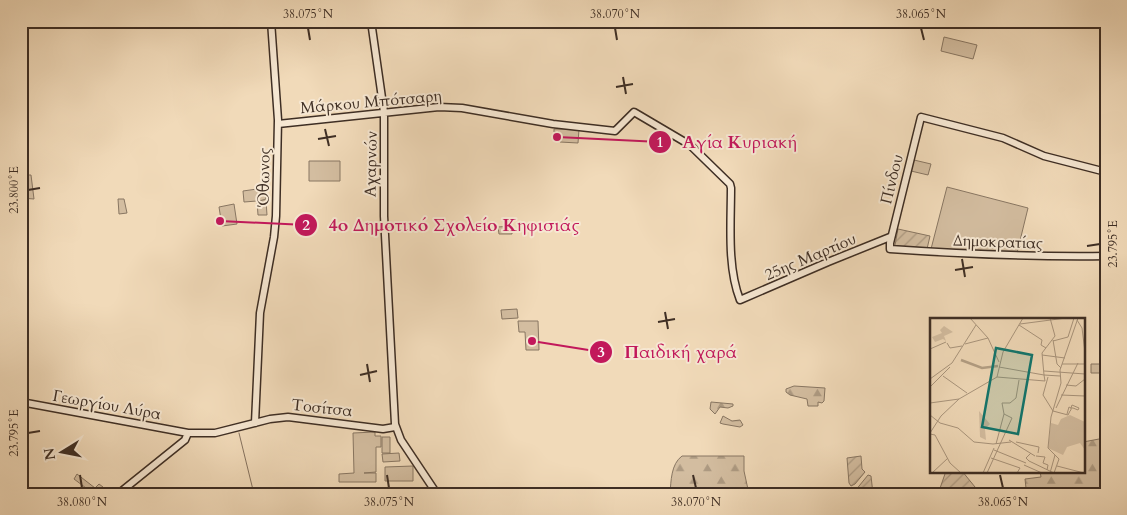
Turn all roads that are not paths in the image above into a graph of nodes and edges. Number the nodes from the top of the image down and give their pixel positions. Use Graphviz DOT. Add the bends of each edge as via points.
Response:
graph roads {
  1 [pos="271,21"];
  2 [pos="370,21"];
  3 [pos="384,112"];
  4 [pos="278,124"];
  5 [pos="1106,172"];
  6 [pos="890,237"];
  7 [pos="890,249"];
  8 [pos="1106,256"];
  9 [pos="740,300"];
  10 [pos="21,402"];
  11 [pos="255,423"];
  12 [pos="396,427"];
  13 [pos="383,429"];
  14 [pos="185,432"];
  15 [pos="401,440"];
  16 [pos="118,494"];
  17 [pos="437,494"];
  1 -- 4 [label="street, Όθωνος"];
  2 -- 3 [label="street, Αχαρνών"];
  3 -- 4 [label="street, Μάρκου Μπότσαρη"];
  3 -- 9 [label="street, Μάρκου Μπότσαρη" via="429,107 462,108 615,131 634,112 690,144 731,188 732,249"];
  3 -- 12 [label="street, Αχαρνών" via="384,216"];
  4 -- 11 [label="street, Όθωνος" via="276,224 260,314"];
  5 -- 6 [label="street, Πίνδου" via="1044,156 1002,138 921,117"];
  6 -- 7 [label="street, Πίνδου"];
  6 -- 9 [label="street, 25ης Μαρτίου"];
  7 -- 8 [label="street, Δημοκρατίας" via="1026,256"];
  10 -- 14 [label="street, Γεωργίου Λύρα"];
  11 -- 13 [label="street, Τοσίτσα" via="296,417"];
  11 -- 14 [label="street, Τοσίτσα" via="215,433"];
  12 -- 13 [label="street, Τοσίτσα"];
  12 -- 15 [label="street, Αχαρνών"];
  13 -- 15 [label="street"];
  14 -- 16 [label="street" via="187,438"];
  15 -- 17 [label="street"];
}
